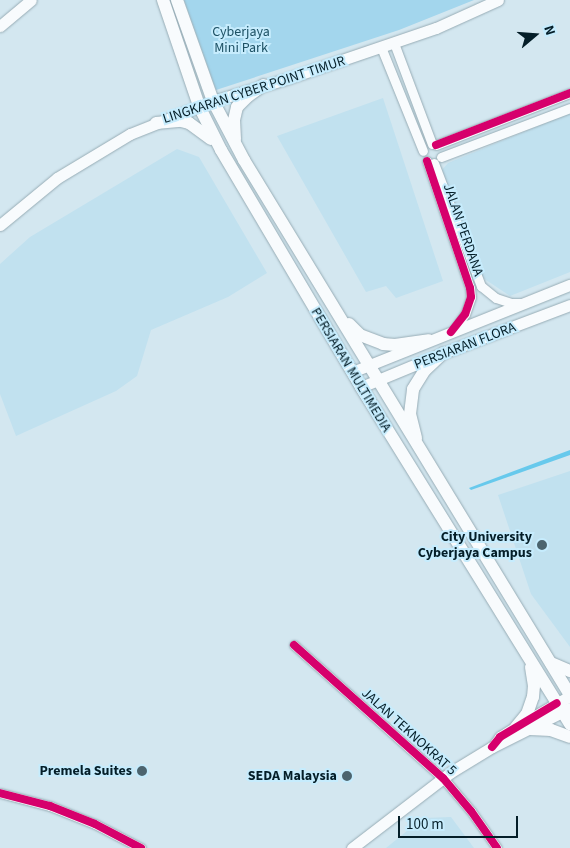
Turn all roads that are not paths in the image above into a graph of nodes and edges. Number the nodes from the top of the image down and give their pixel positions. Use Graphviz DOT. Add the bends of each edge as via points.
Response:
graph roads {
  1 [pos="31,0"];
  2 [pos="163,0"];
  3 [pos="177,0"];
  4 [pos="498,0"];
  5 [pos="0,26"];
  6 [pos="394,43"];
  7 [pos="381,48"];
  8 [pos="264,85"];
  9 [pos="570,93"];
  10 [pos="213,101"];
  11 [pos="199,106"];
  12 [pos="539,106"];
  13 [pos="570,108"];
  14 [pos="514,116"];
  15 [pos="544,118"];
  16 [pos="156,123"];
  17 [pos="518,128"];
  18 [pos="434,144"];
  19 [pos="237,148"];
  20 [pos="221,150"];
  21 [pos="423,151"];
  22 [pos="434,160"];
  23 [pos="0,225"];
  24 [pos="570,285"];
  25 [pos="328,299"];
  26 [pos="526,303"];
  27 [pos="570,305"];
  28 [pos="451,332"];
  29 [pos="429,340"];
  30 [pos="443,353"];
  31 [pos="369,365"];
  32 [pos="352,372"];
  33 [pos="377,381"];
  34 [pos="361,387"];
  35 [pos="420,452"];
  36 [pos="294,645"];
  37 [pos="528,657"];
  38 [pos="551,663"];
  39 [pos="570,671"];
  40 [pos="570,695"];
  41 [pos="563,708"];
  42 [pos="570,724"];
  43 [pos="516,727"];
  44 [pos="530,729"];
  45 [pos="570,738"];
  46 [pos="492,747"];
  47 [pos="442,778"];
  48 [pos="0,793"];
  49 [pos="141,848"];
  50 [pos="352,848"];
  51 [pos="497,848"];
  1 -- 5 [label="main road"];
  2 -- 11 [label="main road, PERSIARAN MULTIMEDIA"];
  3 -- 10 [label="main road, PERSIARAN MULTIMEDIA"];
  4 -- 6 [label="main road, LINGKARAN CYBER POINT TIMUR"];
  6 -- 7 [label="main road, LINGKARAN CYBER POINT TIMUR"];
  6 -- 18 [label="street, JALAN PERDANA"];
  7 -- 8 [label="main road, LINGKARAN CYBER POINT TIMUR"];
  7 -- 21 [label="street, JALAN PERDANA"];
  8 -- 10 [label="main road, LINGKARAN CYBER POINT TIMUR"];
  8 -- 19 [label="main road" via="237,107 233,129"];
  9 -- 12 [label="street"];
  10 -- 11 [label="main road, LINGKARAN CYBER POINT TIMUR"];
  10 -- 19 [label="main road, PERSIARAN MULTIMEDIA"];
  11 -- 16 [label="main road, LINGKARAN CYBER POINT TIMUR"];
  11 -- 20 [label="main road, PERSIARAN MULTIMEDIA"];
  12 -- 14 [label="street"];
  12 -- 15 [label="street"];
  13 -- 15 [label="street"];
  14 -- 17 [label="street"];
  14 -- 18 [label="street"];
  15 -- 17 [label="street"];
  16 -- 20 [label="main road" via="189,123 207,134"];
  16 -- 23 [label="main road, LINGKARAN CYBER POINT TIMUR" via="82,162 36,194"];
  17 -- 22 [label="street"];
  18 -- 21 [label="street" via="426,146"];
  18 -- 22 [label="street, JALAN PERDANA" via="442,151"];
  19 -- 25 [label="main road, PERSIARAN MULTIMEDIA"];
  20 -- 32 [label="main road, PERSIARAN MULTIMEDIA"];
  21 -- 22 [label="street, JALAN PERDANA"];
  22 -- 26 [label="street, JALAN PERDANA" via="482,286 489,294 502,300"];
  22 -- 28 [label="street, JALAN PERDANA" via="470,288 466,314"];
  24 -- 26 [label="main road, PERSIARAN FLORA"];
  25 -- 29 [label="main road" via="360,335 371,341 395,346"];
  25 -- 31 [label="main road, PERSIARAN MULTIMEDIA"];
  26 -- 28 [label="main road, PERSIARAN FLORA"];
  27 -- 30 [label="main road, PERSIARAN FLORA"];
  28 -- 29 [label="main road, PERSIARAN FLORA"];
  29 -- 31 [label="main road, PERSIARAN FLORA"];
  30 -- 33 [label="main road, PERSIARAN FLORA"];
  30 -- 35 [label="main road" via="425,370 413,389 410,414"];
  31 -- 32 [label="main road, PERSIARAN FLORA"];
  31 -- 33 [label="main road, PERSIARAN MULTIMEDIA"];
  32 -- 34 [label="main road, PERSIARAN MULTIMEDIA"];
  33 -- 34 [label="main road, PERSIARAN FLORA"];
  33 -- 35 [label="main road, PERSIARAN MULTIMEDIA"];
  34 -- 37 [label="main road, PERSIARAN MULTIMEDIA"];
  35 -- 38 [label="main road, PERSIARAN MULTIMEDIA"];
  36 -- 47 [label="street, JALAN TEKNOKRAT 5"];
  37 -- 41 [label="main road, PERSIARAN MULTIMEDIA"];
  37 -- 43 [label="main road" via="533,676 533,697 527,714"];
  38 -- 39 [label="main road"];
  38 -- 40 [label="main road, PERSIARAN MULTIMEDIA"];
  40 -- 41 [label="main road"];
  41 -- 42 [label="main road, PERSIARAN MULTIMEDIA"];
  41 -- 43 [label="main road"];
  41 -- 44 [label="main road"];
  43 -- 46 [label="main road" via="500,737"];
  44 -- 45 [label="main road" via="551,730"];
  44 -- 46 [label="main road"];
  46 -- 47 [label="main road"];
  47 -- 50 [label="main road"];
  47 -- 51 [label="street, JALAN TEKNOKRAT 5"];
  48 -- 49 [label="street" via="50,806 95,824"];
}
